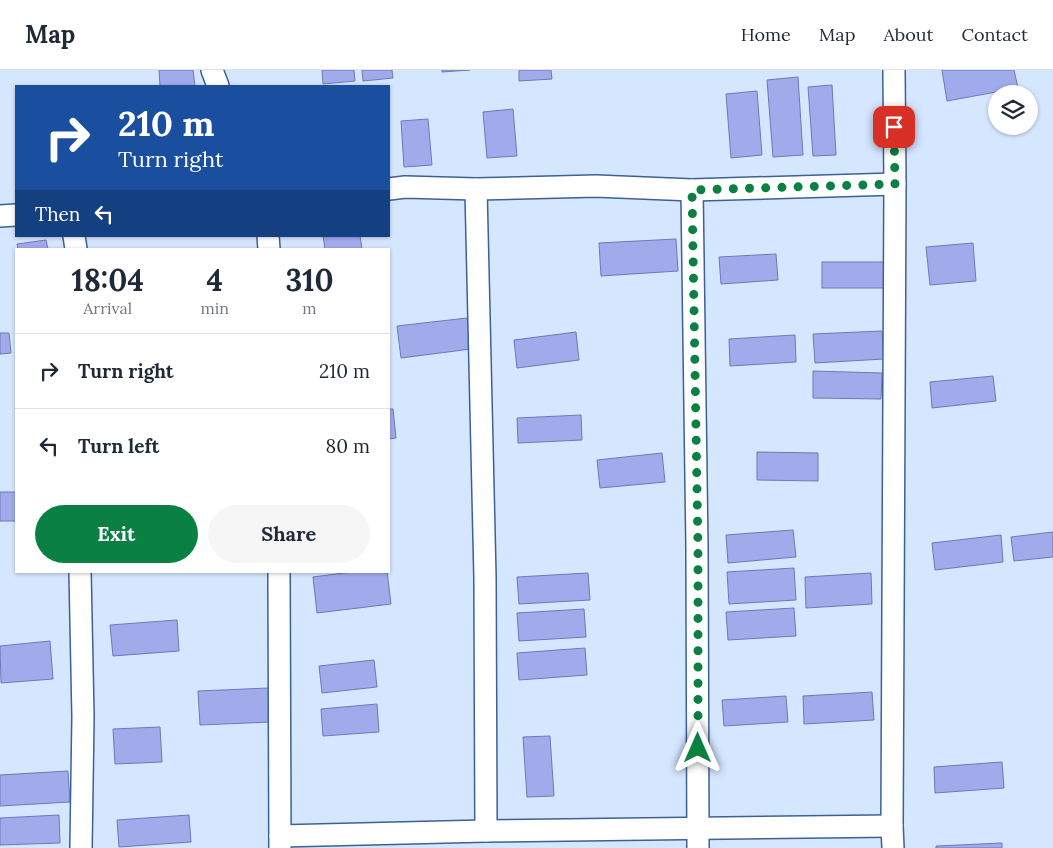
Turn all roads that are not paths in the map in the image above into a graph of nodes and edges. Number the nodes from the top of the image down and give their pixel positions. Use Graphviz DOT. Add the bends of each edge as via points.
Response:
graph roads {
  1 [pos="212,70"];
  2 [pos="894,70"];
  3 [pos="218,85"];
  4 [pos="895,184"];
  5 [pos="390,189"];
  6 [pos="476,189"];
  7 [pos="692,190"];
  8 [pos="0,216"];
  9 [pos="15,216"];
  10 [pos="80,573"];
  11 [pos="279,573"];
  12 [pos="892,826"];
  13 [pos="486,830"];
  14 [pos="698,838"];
  15 [pos="280,842"];
  16 [pos="81,848"];
  17 [pos="893,848"];
  1 -- 3 [label="street"];
  2 -- 4 [label="street"];
  4 -- 7 [label="street"];
  4 -- 12 [label="street"];
  5 -- 6 [label="street"];
  6 -- 7 [label="street" via="596,186"];
  6 -- 13 [label="street" via="485,568"];
  7 -- 14 [label="street" via="698,548"];
  8 -- 9 [label="street"];
  10 -- 16 [label="street"];
  11 -- 15 [label="street"];
  12 -- 14 [label="street"];
  12 -- 17 [label="street"];
  13 -- 14 [label="street"];
  13 -- 15 [label="street"];
}
